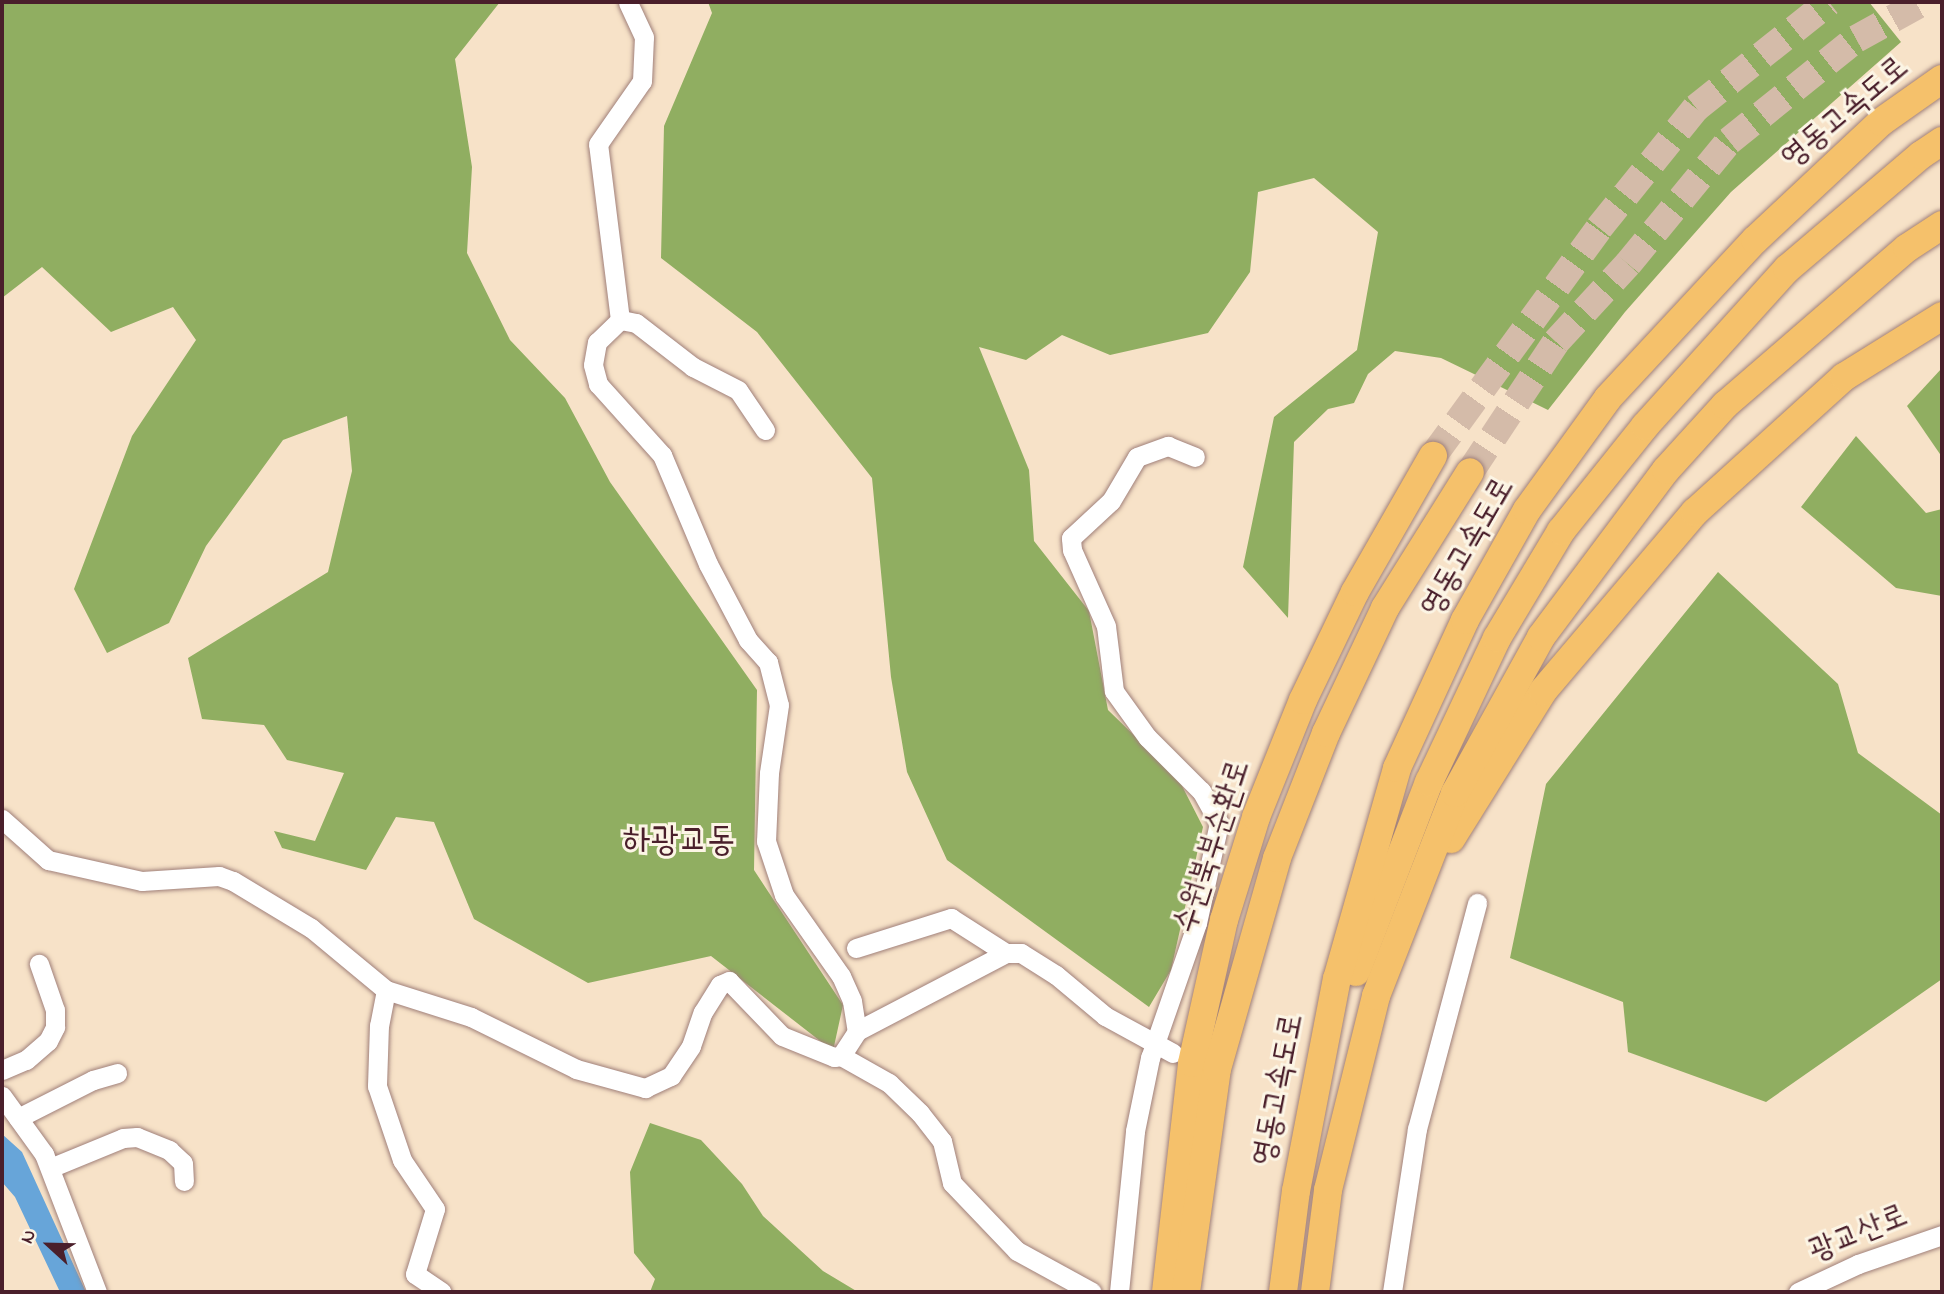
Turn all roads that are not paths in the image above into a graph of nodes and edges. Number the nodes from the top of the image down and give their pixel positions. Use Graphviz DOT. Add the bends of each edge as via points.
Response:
graph roads {
  1 [pos="628,2"];
  2 [pos="1942,79"];
  3 [pos="1942,141"];
  4 [pos="1942,225"];
  5 [pos="1942,316"];
  6 [pos="621,320"];
  7 [pos="765,430"];
  8 [pos="1433,456"];
  9 [pos="1195,457"];
  10 [pos="1470,472"];
  11 [pos="2,819"];
  12 [pos="1415,898"];
  13 [pos="1477,904"];
  14 [pos="856,948"];
  15 [pos="1006,953"];
  16 [pos="39,964"];
  17 [pos="386,990"];
  18 [pos="857,1031"];
  19 [pos="1154,1044"];
  20 [pos="1173,1053"];
  21 [pos="841,1056"];
  22 [pos="2,1070"];
  23 [pos="117,1073"];
  24 [pos="2,1096"];
  25 [pos="18,1118"];
  26 [pos="50,1168"];
  27 [pos="184,1181"];
  28 [pos="1296,1191"];
  29 [pos="1942,1235"];
  30 [pos="97,1292"];
  31 [pos="442,1292"];
  32 [pos="1092,1292"];
  33 [pos="1119,1292"];
  34 [pos="1166,1292"];
  35 [pos="1186,1292"];
  36 [pos="1283,1292"];
  37 [pos="1315,1292"];
  38 [pos="1392,1292"];
  39 [pos="1797,1292"];
  1 -- 6 [label="street" via="643,37 642,81 598,144"];
  2 -- 28 [label="highway, 영동고속도로" via="1881,122 1755,240 1608,398 1527,510 1465,620 1397,768 1337,979"];
  3 -- 28 [label="highway, 영동고속도로" via="1787,269 1645,426 1561,531 1497,638 1429,782 1330,1045"];
  4 -- 12 [label="highway" via="1907,248 1726,405 1666,470 1541,637 1455,793"];
  5 -- 12 [label="highway" via="1844,377 1695,512 1543,691"];
  6 -- 7 [label="street" via="636,323 693,367 738,390 751,403"];
  6 -- 18 [label="street" via="597,342 593,365 598,384 662,455 708,564 748,640 768,662 779,705 766,841 784,895 841,976 852,1001"];
  8 -- 34 [label="highway, 수원북부순환로" via="1355,592 1303,699 1256,817 1224,919 1192,1063"];
  9 -- 19 [label="street" via="1168,446 1137,457 1111,501 1071,538 1105,626 1114,691 1147,737 1202,791 1219,822 1197,923"];
  10 -- 35 [label="highway, 수원북부순환로" via="1385,608 1326,733 1277,858 1217,1069"];
  11 -- 17 [label="street" via="48,860 142,881 219,876 233,881 311,928"];
  12 -- 37 [label="highway" via="1376,996 1328,1190"];
  13 -- 38 [label="street" via="1417,1129"];
  14 -- 15 [label="street" via="951,918"];
  15 -- 18 [label="street"];
  15 -- 19 [label="street" via="1021,953 1105,1016"];
  16 -- 22 [label="street" via="55,1010 55,1027 41,1048"];
  17 -- 21 [label="street" via="471,1017 576,1069 645,1088 671,1076 691,1046 703,1012 720,985 729,981 782,1036"];
  17 -- 31 [label="street" via="379,1025 377,1086 402,1160 435,1209 415,1273"];
  18 -- 21 [label="street"];
  19 -- 20 [label="street"];
  19 -- 33 [label="street" via="1135,1131"];
  21 -- 32 [label="street" via="889,1083 920,1113 942,1141 952,1183 1017,1251"];
  23 -- 25 [label="street" via="93,1080"];
  24 -- 25 [label="street"];
  25 -- 26 [label="street"];
  26 -- 27 [label="street" via="123,1138 137,1137 169,1150 183,1163"];
  26 -- 30 [label="street"];
  28 -- 36 [label="highway, 영동고속도로"];
  29 -- 39 [label="street, 광교산로" via="1858,1264"];
}
